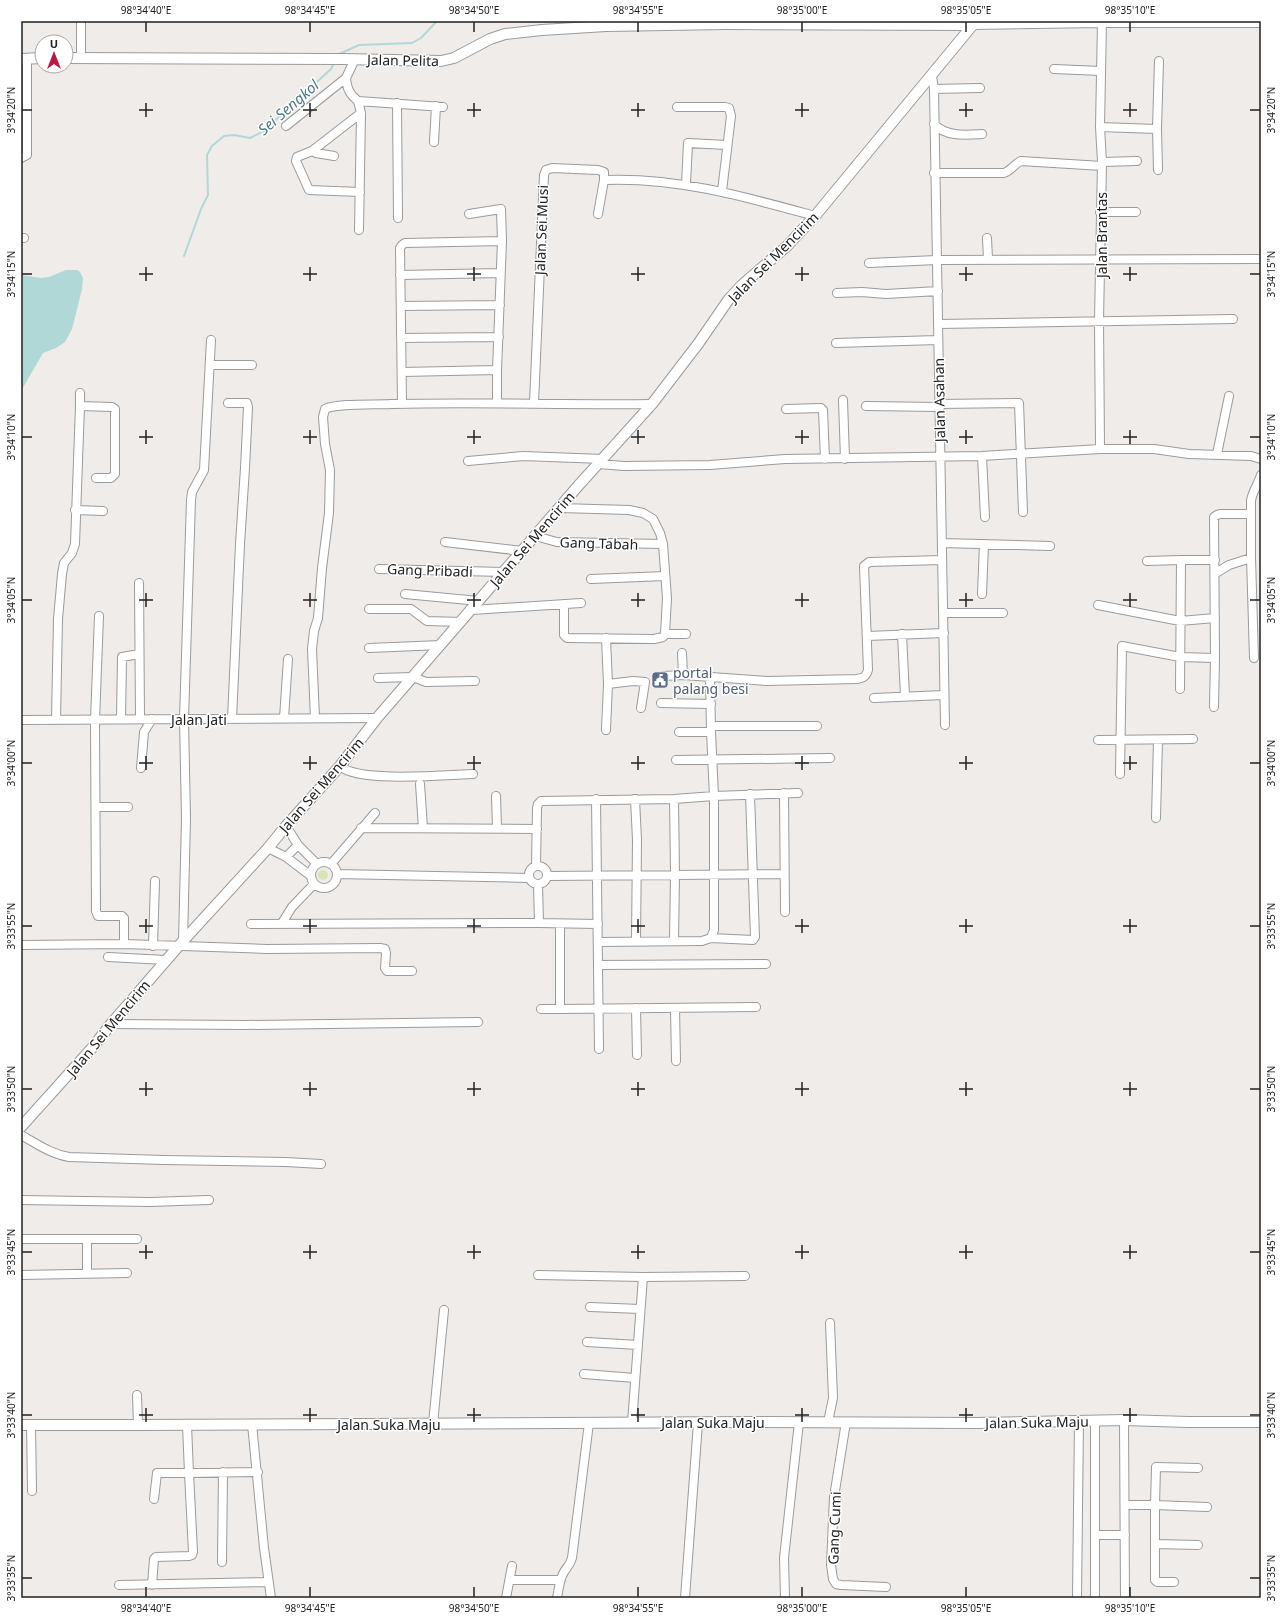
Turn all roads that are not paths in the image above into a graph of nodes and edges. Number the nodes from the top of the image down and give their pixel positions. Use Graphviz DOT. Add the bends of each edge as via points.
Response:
graph roads {
  1 [pos="81,21"];
  2 [pos="1102,22"];
  3 [pos="803,23"];
  4 [pos="974,23"];
  5 [pos="1261,23"];
  6 [pos="34,58"];
  7 [pos="74,58"];
  8 [pos="81,58"];
  9 [pos="24,59"];
  10 [pos="355,59"];
  11 [pos="1159,61"];
  12 [pos="1054,69"];
  13 [pos="1101,71"];
  14 [pos="932,76"];
  15 [pos="346,78"];
  16 [pos="980,88"];
  17 [pos="934,89"];
  18 [pos="358,101"];
  19 [pos="397,103"];
  20 [pos="677,107"];
  21 [pos="361,113"];
  22 [pos="24,119"];
  23 [pos="934,124"];
  24 [pos="286,126"];
  25 [pos="1100,126"];
  26 [pos="1157,129"];
  27 [pos="982,134"];
  28 [pos="434,142"];
  29 [pos="727,145"];
  30 [pos="312,151"];
  31 [pos="334,156"];
  32 [pos="21,158"];
  33 [pos="1137,161"];
  34 [pos="1102,164"];
  35 [pos="1158,170"];
  36 [pos="934,173"];
  37 [pos="604,180"];
  38 [pos="686,184"];
  39 [pos="722,191"];
  40 [pos="360,192"];
  41 [pos="1100,212"];
  42 [pos="1136,212"];
  43 [pos="470,214"];
  44 [pos="598,214"];
  45 [pos="815,216"];
  46 [pos="398,218"];
  47 [pos="359,230"];
  48 [pos="987,238"];
  49 [pos="502,241"];
  50 [pos="988,259"];
  51 [pos="1101,259"];
  52 [pos="1261,259"];
  53 [pos="937,260"];
  54 [pos="868,263"];
  55 [pos="500,272"];
  56 [pos="400,275"];
  57 [pos="938,291"];
  58 [pos="837,293"];
  59 [pos="500,305"];
  60 [pos="401,306"];
  61 [pos="1233,319"];
  62 [pos="1099,321"];
  63 [pos="938,324"];
  64 [pos="498,337"];
  65 [pos="401,338"];
  66 [pos="211,340"];
  67 [pos="938,340"];
  68 [pos="836,343"];
  69 [pos="210,365"];
  70 [pos="252,365"];
  71 [pos="497,370"];
  72 [pos="402,372"];
  73 [pos="80,393"];
  74 [pos="1229,396"];
  75 [pos="843,400"];
  76 [pos="228,403"];
  77 [pos="497,403"];
  78 [pos="534,403"];
  79 [pos="402,404"];
  80 [pos="652,404"];
  81 [pos="80,406"];
  82 [pos="866,406"];
  83 [pos="939,406"];
  84 [pos="786,409"];
  85 [pos="1100,449"];
  86 [pos="1020,454"];
  87 [pos="1217,454"];
  88 [pos="940,456"];
  89 [pos="982,456"];
  90 [pos="825,459"];
  91 [pos="845,459"];
  92 [pos="1261,460"];
  93 [pos="468,461"];
  94 [pos="601,462"];
  95 [pos="1261,475"];
  96 [pos="96,478"];
  97 [pos="560,508"];
  98 [pos="75,510"];
  99 [pos="103,511"];
  100 [pos="1023,512"];
  101 [pos="1250,514"];
  102 [pos="985,517"];
  103 [pos="535,536"];
  104 [pos="445,542"];
  105 [pos="942,543"];
  106 [pos="663,544"];
  107 [pos="984,544"];
  108 [pos="1050,546"];
  109 [pos="522,551"];
  110 [pos="1251,558"];
  111 [pos="942,560"];
  112 [pos="1181,560"];
  113 [pos="1215,560"];
  114 [pos="1147,561"];
  115 [pos="379,569"];
  116 [pos="504,572"];
  117 [pos="1216,573"];
  118 [pos="665,576"];
  119 [pos="591,579"];
  120 [pos="139,584"];
  121 [pos="405,594"];
  122 [pos="982,594"];
  123 [pos="479,601"];
  124 [pos="581,603"];
  125 [pos="564,604"];
  126 [pos="1098,605"];
  127 [pos="369,609"];
  128 [pos="472,610"];
  129 [pos="943,613"];
  130 [pos="1003,613"];
  131 [pos="99,616"];
  132 [pos="1215,618"];
  133 [pos="1180,621"];
  134 [pos="461,622"];
  135 [pos="944,633"];
  136 [pos="665,634"];
  137 [pos="686,634"];
  138 [pos="902,634"];
  139 [pos="867,636"];
  140 [pos="606,638"];
  141 [pos="441,645"];
  142 [pos="369,648"];
  143 [pos="682,653"];
  144 [pos="139,654"];
  145 [pos="1180,657"];
  146 [pos="1215,658"];
  147 [pos="1254,658"];
  148 [pos="288,659"];
  149 [pos="683,675"];
  150 [pos="663,676"];
  151 [pos="413,677"];
  152 [pos="710,677"];
  153 [pos="378,678"];
  154 [pos="475,681"];
  155 [pos="608,684"];
  156 [pos="1180,689"];
  157 [pos="944,695"];
  158 [pos="905,696"];
  159 [pos="874,698"];
  160 [pos="661,703"];
  161 [pos="711,704"];
  162 [pos="1214,707"];
  163 [pos="641,708"];
  164 [pos="232,718"];
  165 [pos="284,718"];
  166 [pos="315,718"];
  167 [pos="377,718"];
  168 [pos="121,719"];
  169 [pos="140,719"];
  170 [pos="152,719"];
  171 [pos="184,719"];
  172 [pos="21,720"];
  173 [pos="56,720"];
  174 [pos="95,720"];
  175 [pos="945,725"];
  176 [pos="817,726"];
  177 [pos="711,729"];
  178 [pos="606,730"];
  179 [pos="679,732"];
  180 [pos="1193,739"];
  181 [pos="1098,740"];
  182 [pos="1120,740"];
  183 [pos="1158,740"];
  184 [pos="830,758"];
  185 [pos="676,760"];
  186 [pos="712,760"];
  187 [pos="340,766"];
  188 [pos="141,768"];
  189 [pos="473,774"];
  190 [pos="1120,774"];
  191 [pos="420,784"];
  192 [pos="784,793"];
  193 [pos="798,793"];
  194 [pos="750,794"];
  195 [pos="496,796"];
  196 [pos="714,796"];
  197 [pos="596,799"];
  198 [pos="635,799"];
  199 [pos="674,799"];
  200 [pos="96,807"];
  201 [pos="128,807"];
  202 [pos="375,813"];
  203 [pos="1156,818"];
  204 [pos="286,826"];
  205 [pos="361,828"];
  206 [pos="423,828"];
  207 [pos="497,828"];
  208 [pos="537,829"];
  209 [pos="298,845"];
  210 [pos="268,848"];
  211 [pos="286,857"];
  212 [pos="317,864"];
  213 [pos="331,864"];
  214 [pos="536,866"];
  215 [pos="337,874"];
  216 [pos="637,874"];
  217 [pos="675,874"];
  218 [pos="784,874"];
  219 [pos="597,875"];
  220 [pos="714,875"];
  221 [pos="753,875"];
  222 [pos="547,876"];
  223 [pos="529,878"];
  224 [pos="313,880"];
  225 [pos="155,881"];
  226 [pos="538,884"];
  227 [pos="785,912"];
  228 [pos="282,923"];
  229 [pos="539,923"];
  230 [pos="251,924"];
  231 [pos="560,924"];
  232 [pos="598,924"];
  233 [pos="711,938"];
  234 [pos="636,941"];
  235 [pos="674,941"];
  236 [pos="598,942"];
  237 [pos="124,944"];
  238 [pos="180,944"];
  239 [pos="21,945"];
  240 [pos="153,946"];
  241 [pos="108,957"];
  242 [pos="166,960"];
  243 [pos="766,964"];
  244 [pos="598,965"];
  245 [pos="412,971"];
  246 [pos="756,1007"];
  247 [pos="599,1008"];
  248 [pos="636,1008"];
  249 [pos="675,1008"];
  250 [pos="541,1009"];
  251 [pos="560,1009"];
  252 [pos="478,1022"];
  253 [pos="111,1024"];
  254 [pos="599,1049"];
  255 [pos="637,1055"];
  256 [pos="676,1061"];
  257 [pos="21,1127"];
  258 [pos="21,1135"];
  259 [pos="321,1164"];
  260 [pos="21,1200"];
  261 [pos="209,1200"];
  262 [pos="21,1239"];
  263 [pos="137,1239"];
  264 [pos="87,1240"];
  265 [pos="87,1273"];
  266 [pos="127,1273"];
  267 [pos="21,1275"];
  268 [pos="538,1275"];
  269 [pos="745,1276"];
  270 [pos="643,1277"];
  271 [pos="590,1307"];
  272 [pos="640,1309"];
  273 [pos="444,1310"];
  274 [pos="830,1323"];
  275 [pos="587,1342"];
  276 [pos="638,1345"];
  277 [pos="584,1374"];
  278 [pos="635,1378"];
  279 [pos="137,1395"];
  280 [pos="1124,1420"];
  281 [pos="1079,1421"];
  282 [pos="1095,1421"];
  283 [pos="799,1422"];
  284 [pos="828,1422"];
  285 [pos="846,1422"];
  286 [pos="1261,1422"];
  287 [pos="589,1423"];
  288 [pos="632,1423"];
  289 [pos="698,1423"];
  290 [pos="26,1424"];
  291 [pos="252,1424"];
  292 [pos="433,1424"];
  293 [pos="138,1425"];
  294 [pos="187,1425"];
  295 [pos="1198,1468"];
  296 [pos="189,1472"];
  297 [pos="223,1472"];
  298 [pos="258,1472"];
  299 [pos="32,1491"];
  300 [pos="154,1499"];
  301 [pos="1125,1505"];
  302 [pos="1155,1505"];
  303 [pos="1207,1507"];
  304 [pos="1095,1535"];
  305 [pos="1125,1535"];
  306 [pos="1155,1544"];
  307 [pos="1198,1545"];
  308 [pos="222,1562"];
  309 [pos="512,1566"];
  310 [pos="510,1580"];
  311 [pos="560,1580"];
  312 [pos="268,1582"];
  313 [pos="1174,1582"];
  314 [pos="119,1585"];
  315 [pos="152,1585"];
  316 [pos="886,1587"];
  317 [pos="271,1598"];
  318 [pos="506,1598"];
  319 [pos="557,1598"];
  320 [pos="685,1598"];
  321 [pos="785,1598"];
  322 [pos="1077,1598"];
  323 [pos="1095,1598"];
  324 [pos="1125,1598"];
  1 -- 8 [label="street"];
  2 -- 4 [label="street"];
  2 -- 5 [label="street"];
  2 -- 13 [label="street, Jalan Brantas"];
  3 -- 4 [label="street, Jalan Pelita"];
  3 -- 10 [label="street, Jalan Pelita" via="606,26 520,32 490,39 447,60"];
  4 -- 14 [label="street, Jalan Sei Mencirim"];
  6 -- 9 [label="street"];
  7 -- 8 [label="street, Jalan Pelita"];
  8 -- 10 [label="street, Jalan Pelita"];
  9 -- 22 [label="street"];
  10 -- 15 [label="street"];
  11 -- 26 [label="street"];
  12 -- 13 [label="street"];
  13 -- 25 [label="street, Jalan Brantas"];
  14 -- 17 [label="street, Jalan Asahan"];
  14 -- 45 [label="street, Jalan Sei Mencirim"];
  15 -- 18 [label="street" via="350,95"];
  15 -- 24 [label="street"];
  16 -- 17 [label="street"];
  17 -- 23 [label="street, Jalan Asahan"];
  18 -- 19 [label="street"];
  18 -- 21 [label="street"];
  19 -- 28 [label="street" via="440,106"];
  19 -- 46 [label="street"];
  20 -- 29 [label="street" via="729,108 731,116"];
  21 -- 30 [label="street"];
  21 -- 40 [label="street"];
  22 -- 32 [label="street" via="27,155"];
  23 -- 27 [label="street" via="943,131 958,135"];
  23 -- 36 [label="street, Jalan Asahan"];
  25 -- 26 [label="street"];
  25 -- 34 [label="street, Jalan Brantas"];
  26 -- 35 [label="street"];
  29 -- 38 [label="street" via="688,143"];
  29 -- 39 [label="street"];
  30 -- 31 [label="street"];
  30 -- 40 [label="street" via="297,157 296,161 309,190"];
  33 -- 34 [label="street"];
  34 -- 36 [label="street" via="1021,161 1009,172 1004,173"];
  34 -- 41 [label="street, Jalan Brantas"];
  36 -- 53 [label="street, Jalan Asahan"];
  37 -- 38 [label="street" via="644,179"];
  37 -- 44 [label="street"];
  37 -- 78 [label="street, Jalan Sei Musi" via="604,172 598,170 552,168 546,170 544,175"];
  38 -- 39 [label="street"];
  39 -- 45 [label="street"];
  40 -- 47 [label="street"];
  41 -- 42 [label="street"];
  41 -- 51 [label="street, Jalan Brantas"];
  43 -- 49 [label="street" via="501,209"];
  45 -- 80 [label="street, Jalan Sei Mencirim" via="787,246 729,299"];
  48 -- 50 [label="street"];
  49 -- 55 [label="street"];
  49 -- 56 [label="street" via="405,243 400,248"];
  50 -- 51 [label="street"];
  50 -- 53 [label="street"];
  51 -- 52 [label="street"];
  51 -- 62 [label="street, Jalan Brantas"];
  53 -- 54 [label="street"];
  53 -- 57 [label="street, Jalan Asahan"];
  55 -- 56 [label="street"];
  55 -- 59 [label="street"];
  56 -- 60 [label="street"];
  57 -- 58 [label="street"];
  57 -- 63 [label="street, Jalan Asahan"];
  59 -- 60 [label="street"];
  59 -- 64 [label="street"];
  60 -- 65 [label="street"];
  61 -- 62 [label="street"];
  62 -- 63 [label="street"];
  62 -- 85 [label="street, Jalan Brantas"];
  63 -- 67 [label="street, Jalan Asahan"];
  64 -- 65 [label="street"];
  64 -- 71 [label="street"];
  65 -- 72 [label="street"];
  66 -- 69 [label="street"];
  67 -- 68 [label="street"];
  67 -- 83 [label="street, Jalan Asahan"];
  69 -- 70 [label="street"];
  69 -- 171 [label="street" via="204,470 192,492 191,500"];
  71 -- 72 [label="street"];
  71 -- 77 [label="street"];
  72 -- 79 [label="street"];
  73 -- 81 [label="street"];
  74 -- 87 [label="street"];
  75 -- 91 [label="street"];
  76 -- 164 [label="street" via="244,402 248,407"];
  77 -- 78 [label="street"];
  77 -- 79 [label="street"];
  78 -- 80 [label="street"];
  79 -- 166 [label="street" via="334,407 325,409 323,413 330,470 329,513 318,618 312,649"];
  80 -- 94 [label="street, Jalan Sei Mencirim"];
  81 -- 96 [label="street" via="115,409 115,474 111,478"];
  81 -- 98 [label="street"];
  82 -- 83 [label="street"];
  83 -- 86 [label="street" via="1018,402"];
  83 -- 88 [label="street, Jalan Asahan"];
  84 -- 90 [label="street" via="823,410"];
  85 -- 86 [label="street"];
  85 -- 87 [label="street"];
  86 -- 89 [label="street"];
  86 -- 100 [label="street"];
  87 -- 92 [label="street" via="1251,456"];
  88 -- 89 [label="street"];
  88 -- 91 [label="street"];
  88 -- 105 [label="street, Jalan Asahan"];
  89 -- 102 [label="street"];
  90 -- 91 [label="street"];
  90 -- 94 [label="street" via="667,466"];
  93 -- 94 [label="street" via="523,456"];
  94 -- 97 [label="street, Jalan Sei Mencirim"];
  95 -- 101 [label="street" via="1252,496"];
  97 -- 103 [label="street, Jalan Sei Mencirim"];
  97 -- 106 [label="street" via="643,513 656,524"];
  98 -- 99 [label="street"];
  98 -- 173 [label="street" via="75,544 64,563 62,574 58,619"];
  101 -- 110 [label="street"];
  101 -- 113 [label="street" via="1215,516"];
  103 -- 106 [label="street, Gang Tabah" via="557,542"];
  103 -- 109 [label="street, Jalan Sei Mencirim"];
  104 -- 109 [label="street"];
  105 -- 107 [label="street"];
  105 -- 111 [label="street, Jalan Asahan"];
  106 -- 118 [label="street"];
  107 -- 108 [label="street"];
  107 -- 122 [label="street"];
  109 -- 116 [label="street, Jalan Sei Mencirim"];
  110 -- 117 [label="street" via="1228,565"];
  110 -- 147 [label="street"];
  111 -- 129 [label="street, Jalan Asahan"];
  111 -- 139 [label="street" via="866,563 863,571"];
  112 -- 113 [label="street"];
  112 -- 114 [label="street"];
  112 -- 133 [label="street"];
  113 -- 117 [label="street"];
  115 -- 116 [label="street, Gang Pribadi"];
  116 -- 123 [label="street, Jalan Sei Mencirim"];
  117 -- 132 [label="street"];
  118 -- 119 [label="street"];
  118 -- 136 [label="street"];
  120 -- 144 [label="street"];
  121 -- 123 [label="street"];
  123 -- 128 [label="street, Jalan Sei Mencirim"];
  124 -- 125 [label="street"];
  125 -- 128 [label="street"];
  125 -- 140 [label="street" via="565,637"];
  126 -- 133 [label="street"];
  127 -- 134 [label="street" via="411,609 427,621"];
  128 -- 134 [label="street, Jalan Sei Mencirim"];
  129 -- 130 [label="street"];
  129 -- 135 [label="street, Jalan Asahan"];
  131 -- 174 [label="street"];
  132 -- 133 [label="street"];
  132 -- 146 [label="street"];
  133 -- 145 [label="street"];
  134 -- 141 [label="street, Jalan Sei Mencirim"];
  135 -- 138 [label="street"];
  135 -- 157 [label="street, Jalan Asahan"];
  136 -- 137 [label="street"];
  136 -- 140 [label="street" via="663,638 654,639"];
  138 -- 139 [label="street"];
  138 -- 158 [label="street"];
  139 -- 152 [label="street" via="868,670 863,678 767,681"];
  140 -- 155 [label="street"];
  141 -- 142 [label="street"];
  141 -- 151 [label="street, Jalan Sei Mencirim"];
  143 -- 149 [label="street"];
  144 -- 168 [label="street" via="122,656"];
  144 -- 169 [label="street"];
  145 -- 146 [label="street"];
  145 -- 156 [label="street"];
  145 -- 182 [label="street" via="1122,646"];
  146 -- 162 [label="street"];
  148 -- 165 [label="street"];
  149 -- 150 [label="street"];
  149 -- 152 [label="street"];
  151 -- 153 [label="street"];
  151 -- 154 [label="street" via="426,682"];
  151 -- 167 [label="street, Jalan Sei Mencirim"];
  152 -- 161 [label="street"];
  155 -- 163 [label="street" via="645,682"];
  155 -- 178 [label="street"];
  157 -- 158 [label="street"];
  157 -- 175 [label="street, Jalan Asahan"];
  158 -- 159 [label="street"];
  160 -- 161 [label="street"];
  161 -- 177 [label="street"];
  164 -- 165 [label="street, Jalan Jati"];
  164 -- 171 [label="street, Jalan Jati"];
  165 -- 166 [label="street, Jalan Jati"];
  166 -- 167 [label="street, Jalan Jati"];
  167 -- 187 [label="street, Jalan Sei Mencirim"];
  168 -- 169 [label="street, Jalan Jati"];
  168 -- 174 [label="street, Jalan Jati"];
  169 -- 170 [label="street, Jalan Jati"];
  170 -- 171 [label="street, Jalan Jati"];
  170 -- 188 [label="street" via="144,732"];
  171 -- 238 [label="street" via="186,819"];
  172 -- 173 [label="street, Jalan Jati"];
  173 -- 174 [label="street, Jalan Jati"];
  174 -- 200 [label="street"];
  176 -- 177 [label="street"];
  177 -- 179 [label="street"];
  177 -- 186 [label="street"];
  180 -- 183 [label="street"];
  181 -- 182 [label="street"];
  182 -- 183 [label="street"];
  182 -- 190 [label="street"];
  183 -- 203 [label="street"];
  184 -- 186 [label="street"];
  185 -- 186 [label="street"];
  186 -- 196 [label="street"];
  187 -- 189 [label="street" via="370,776"];
  187 -- 204 [label="street, Jalan Sei Mencirim"];
  191 -- 206 [label="street"];
  192 -- 193 [label="street"];
  192 -- 194 [label="street"];
  192 -- 218 [label="street"];
  194 -- 196 [label="street"];
  194 -- 221 [label="street"];
  195 -- 207 [label="street"];
  196 -- 199 [label="street"];
  196 -- 220 [label="street"];
  197 -- 198 [label="street"];
  197 -- 208 [label="street" via="541,801 537,808"];
  197 -- 219 [label="street"];
  198 -- 199 [label="street"];
  198 -- 216 [label="street"];
  199 -- 217 [label="street"];
  200 -- 201 [label="street"];
  200 -- 237 [label="street" via="96,911 98,916 124,918"];
  202 -- 205 [label="street"];
  204 -- 209 [label="street"];
  204 -- 210 [label="street, Jalan Sei Mencirim"];
  205 -- 206 [label="street"];
  205 -- 213 [label="street"];
  206 -- 207 [label="street"];
  207 -- 208 [label="street"];
  208 -- 214 [label="street"];
  209 -- 211 [label="street"];
  209 -- 212 [label="street"];
  210 -- 211 [label="street"];
  210 -- 238 [label="street, Jalan Sei Mencirim"];
  211 -- 224 [label="street"];
  212 -- 213 [label="street"];
  212 -- 224 [label="street" via="313,868"];
  213 -- 215 [label="street"];
  214 -- 222 [label="street" via="544,869"];
  214 -- 223 [label="street" via="531,869"];
  215 -- 223 [label="street"];
  215 -- 224 [label="street" via="334,883 327,887 318,886"];
  216 -- 217 [label="street"];
  216 -- 219 [label="street"];
  216 -- 234 [label="street"];
  217 -- 220 [label="street"];
  217 -- 235 [label="street"];
  218 -- 221 [label="street"];
  218 -- 227 [label="street"];
  219 -- 222 [label="street"];
  219 -- 232 [label="street"];
  220 -- 221 [label="street"];
  220 -- 233 [label="street" via="714,930"];
  221 -- 233 [label="street" via="755,939 752,941"];
  222 -- 226 [label="street" via="544,882"];
  223 -- 226 [label="street"];
  224 -- 228 [label="street"];
  225 -- 240 [label="street"];
  226 -- 229 [label="street"];
  228 -- 229 [label="street"];
  228 -- 230 [label="street"];
  229 -- 231 [label="street"];
  231 -- 232 [label="street"];
  231 -- 251 [label="street"];
  232 -- 236 [label="street"];
  233 -- 235 [label="street" via="702,941"];
  234 -- 235 [label="street"];
  234 -- 236 [label="street"];
  236 -- 244 [label="street"];
  237 -- 239 [label="street"];
  237 -- 240 [label="street"];
  238 -- 240 [label="street"];
  238 -- 242 [label="street, Jalan Sei Mencirim"];
  238 -- 245 [label="street" via="268,949 380,948 385,949 387,971"];
  241 -- 242 [label="street"];
  242 -- 253 [label="street, Jalan Sei Mencirim"];
  243 -- 244 [label="street"];
  244 -- 247 [label="street"];
  246 -- 249 [label="street"];
  247 -- 248 [label="street"];
  247 -- 251 [label="street"];
  247 -- 254 [label="street"];
  248 -- 249 [label="street"];
  248 -- 255 [label="street"];
  249 -- 256 [label="street"];
  250 -- 251 [label="street"];
  252 -- 253 [label="street"];
  253 -- 257 [label="street, Jalan Sei Mencirim"];
  258 -- 259 [label="street" via="49,1151 69,1157"];
  260 -- 261 [label="street"];
  262 -- 264 [label="street"];
  263 -- 264 [label="street"];
  264 -- 265 [label="street"];
  265 -- 266 [label="street"];
  265 -- 267 [label="street"];
  268 -- 270 [label="street"];
  269 -- 270 [label="street"];
  270 -- 272 [label="street"];
  271 -- 272 [label="street"];
  272 -- 276 [label="street"];
  273 -- 292 [label="street"];
  274 -- 284 [label="street" via="833,1398"];
  275 -- 276 [label="street"];
  276 -- 278 [label="street"];
  277 -- 278 [label="street"];
  278 -- 288 [label="street"];
  279 -- 293 [label="street"];
  280 -- 282 [label="street, Jalan Suka Maju"];
  280 -- 286 [label="street, Jalan Suka Maju"];
  280 -- 301 [label="street"];
  281 -- 282 [label="street, Jalan Suka Maju"];
  281 -- 285 [label="street, Jalan Suka Maju"];
  281 -- 322 [label="street"];
  282 -- 304 [label="street"];
  283 -- 284 [label="street, Jalan Suka Maju"];
  283 -- 289 [label="street, Jalan Suka Maju"];
  283 -- 321 [label="street" via="784,1558"];
  284 -- 285 [label="street, Jalan Suka Maju"];
  285 -- 316 [label="street, Gang Cumi" via="834,1497 831,1565 833,1579 836,1584 841,1585"];
  287 -- 288 [label="street, Jalan Suka Maju"];
  287 -- 292 [label="street, Jalan Suka Maju"];
  287 -- 311 [label="street" via="572,1558 570,1566"];
  288 -- 289 [label="street, Jalan Suka Maju"];
  289 -- 320 [label="street"];
  290 -- 293 [label="street, Jalan Suka Maju"];
  290 -- 299 [label="street"];
  291 -- 292 [label="street, Jalan Suka Maju"];
  291 -- 294 [label="street, Jalan Suka Maju"];
  291 -- 298 [label="street"];
  293 -- 294 [label="street, Jalan Suka Maju"];
  294 -- 296 [label="street"];
  295 -- 302 [label="street" via="1156,1468"];
  296 -- 297 [label="street"];
  296 -- 300 [label="street" via="157,1473"];
  296 -- 315 [label="street" via="193,1552 188,1556 156,1557"];
  297 -- 298 [label="street"];
  297 -- 308 [label="street"];
  298 -- 312 [label="street"];
  301 -- 302 [label="street"];
  301 -- 305 [label="street"];
  302 -- 303 [label="street"];
  302 -- 306 [label="street"];
  304 -- 305 [label="street"];
  304 -- 323 [label="street"];
  305 -- 324 [label="street"];
  306 -- 307 [label="street"];
  306 -- 313 [label="street" via="1156,1582"];
  309 -- 310 [label="street"];
  310 -- 311 [label="street"];
  310 -- 318 [label="street"];
  311 -- 319 [label="street"];
  312 -- 315 [label="street"];
  312 -- 317 [label="street"];
  314 -- 315 [label="street"];
}
